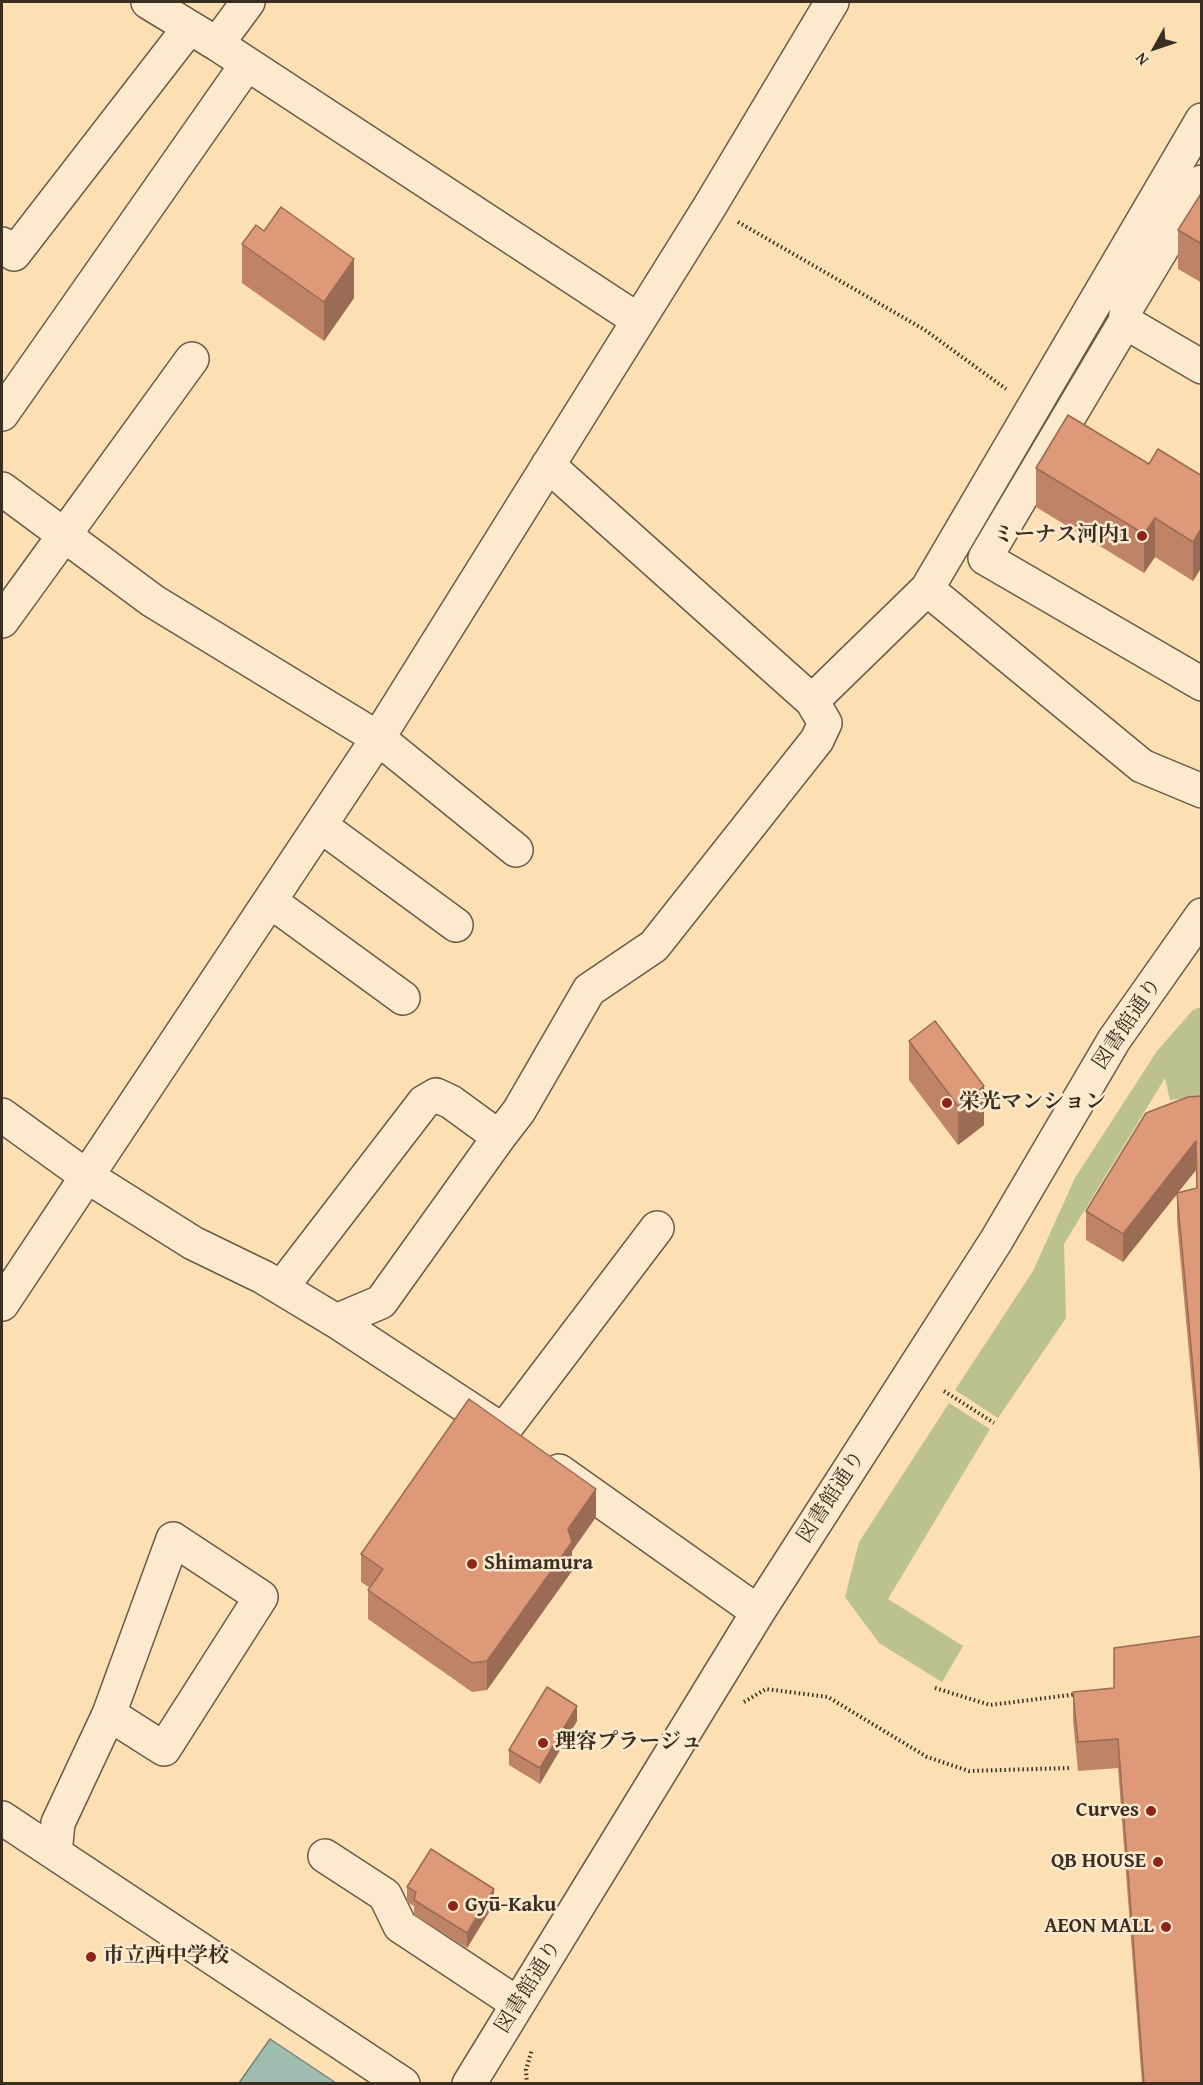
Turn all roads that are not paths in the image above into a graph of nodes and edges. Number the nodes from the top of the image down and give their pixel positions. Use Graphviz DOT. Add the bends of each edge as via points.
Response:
graph roads {
  1 [pos="148,2"];
  2 [pos="248,2"];
  3 [pos="832,2"];
  4 [pos="189,28"];
  5 [pos="217,44"];
  6 [pos="247,64"];
  7 [pos="1202,120"];
  8 [pos="1202,182"];
  9 [pos="2,244"];
  10 [pos="638,320"];
  11 [pos="1125,322"];
  12 [pos="192,359"];
  13 [pos="1202,367"];
  14 [pos="2,414"];
  15 [pos="548,465"];
  16 [pos="2,489"];
  17 [pos="64,535"];
  18 [pos="927,589"];
  19 [pos="2,621"];
  20 [pos="1202,684"];
  21 [pos="812,701"];
  22 [pos="378,738"];
  23 [pos="1202,792"];
  24 [pos="321,826"];
  25 [pos="516,850"];
  26 [pos="270,901"];
  27 [pos="1201,918"];
  28 [pos="456,925"];
  29 [pos="403,998"];
  30 [pos="2,1115"];
  31 [pos="500,1137"];
  32 [pos="85,1175"];
  33 [pos="657,1228"];
  34 [pos="281,1288"];
  35 [pos="2,1304"];
  36 [pos="336,1321"];
  37 [pos="503,1431"];
  38 [pos="758,1612"];
  39 [pos="109,1714"];
  40 [pos="2,1818"];
  41 [pos="55,1853"];
  42 [pos="325,1856"];
  43 [pos="518,2004"];
  44 [pos="403,2084"];
  45 [pos="469,2084"];
  1 -- 4 [label="street"];
  2 -- 5 [label="street"];
  3 -- 10 [label="street"];
  4 -- 5 [label="street"];
  4 -- 9 [label="street" via="14,254"];
  5 -- 6 [label="street"];
  6 -- 10 [label="street"];
  6 -- 14 [label="street"];
  7 -- 18 [label="street"];
  8 -- 11 [label="street" via="1127,307"];
  10 -- 15 [label="street"];
  11 -- 13 [label="street"];
  11 -- 20 [label="street" via="985,558"];
  12 -- 17 [label="street"];
  15 -- 21 [label="street"];
  15 -- 22 [label="street"];
  16 -- 17 [label="street"];
  17 -- 19 [label="street"];
  17 -- 22 [label="street" via="153,601"];
  18 -- 21 [label="street"];
  18 -- 23 [label="street" via="1142,766"];
  21 -- 31 [label="street" via="825,723 817,740 654,946 589,990 519,1112"];
  22 -- 24 [label="street"];
  22 -- 25 [label="street"];
  24 -- 26 [label="street"];
  24 -- 28 [label="street"];
  26 -- 29 [label="street"];
  26 -- 32 [label="street"];
  27 -- 38 [label="street, 図書館通り" via="1114,1040 996,1241"];
  30 -- 32 [label="street"];
  31 -- 34 [label="street" via="436,1095 424,1102"];
  31 -- 36 [label="street" via="381,1302"];
  32 -- 34 [label="street" via="193,1243"];
  32 -- 35 [label="street"];
  33 -- 37 [label="street"];
  34 -- 36 [label="street"];
  36 -- 37 [label="street"];
  37 -- 38 [label="street"];
  38 -- 43 [label="street, 図書館通り"];
  39 -- 39 [label="street" via="173,1539 261,1597 164,1749"];
  39 -- 41 [label="street" via="58,1823"];
  40 -- 41 [label="street"];
  41 -- 44 [label="street"];
  42 -- 43 [label="street" via="384,1895 400,1926"];
  43 -- 45 [label="street, 図書館通り"];
}
